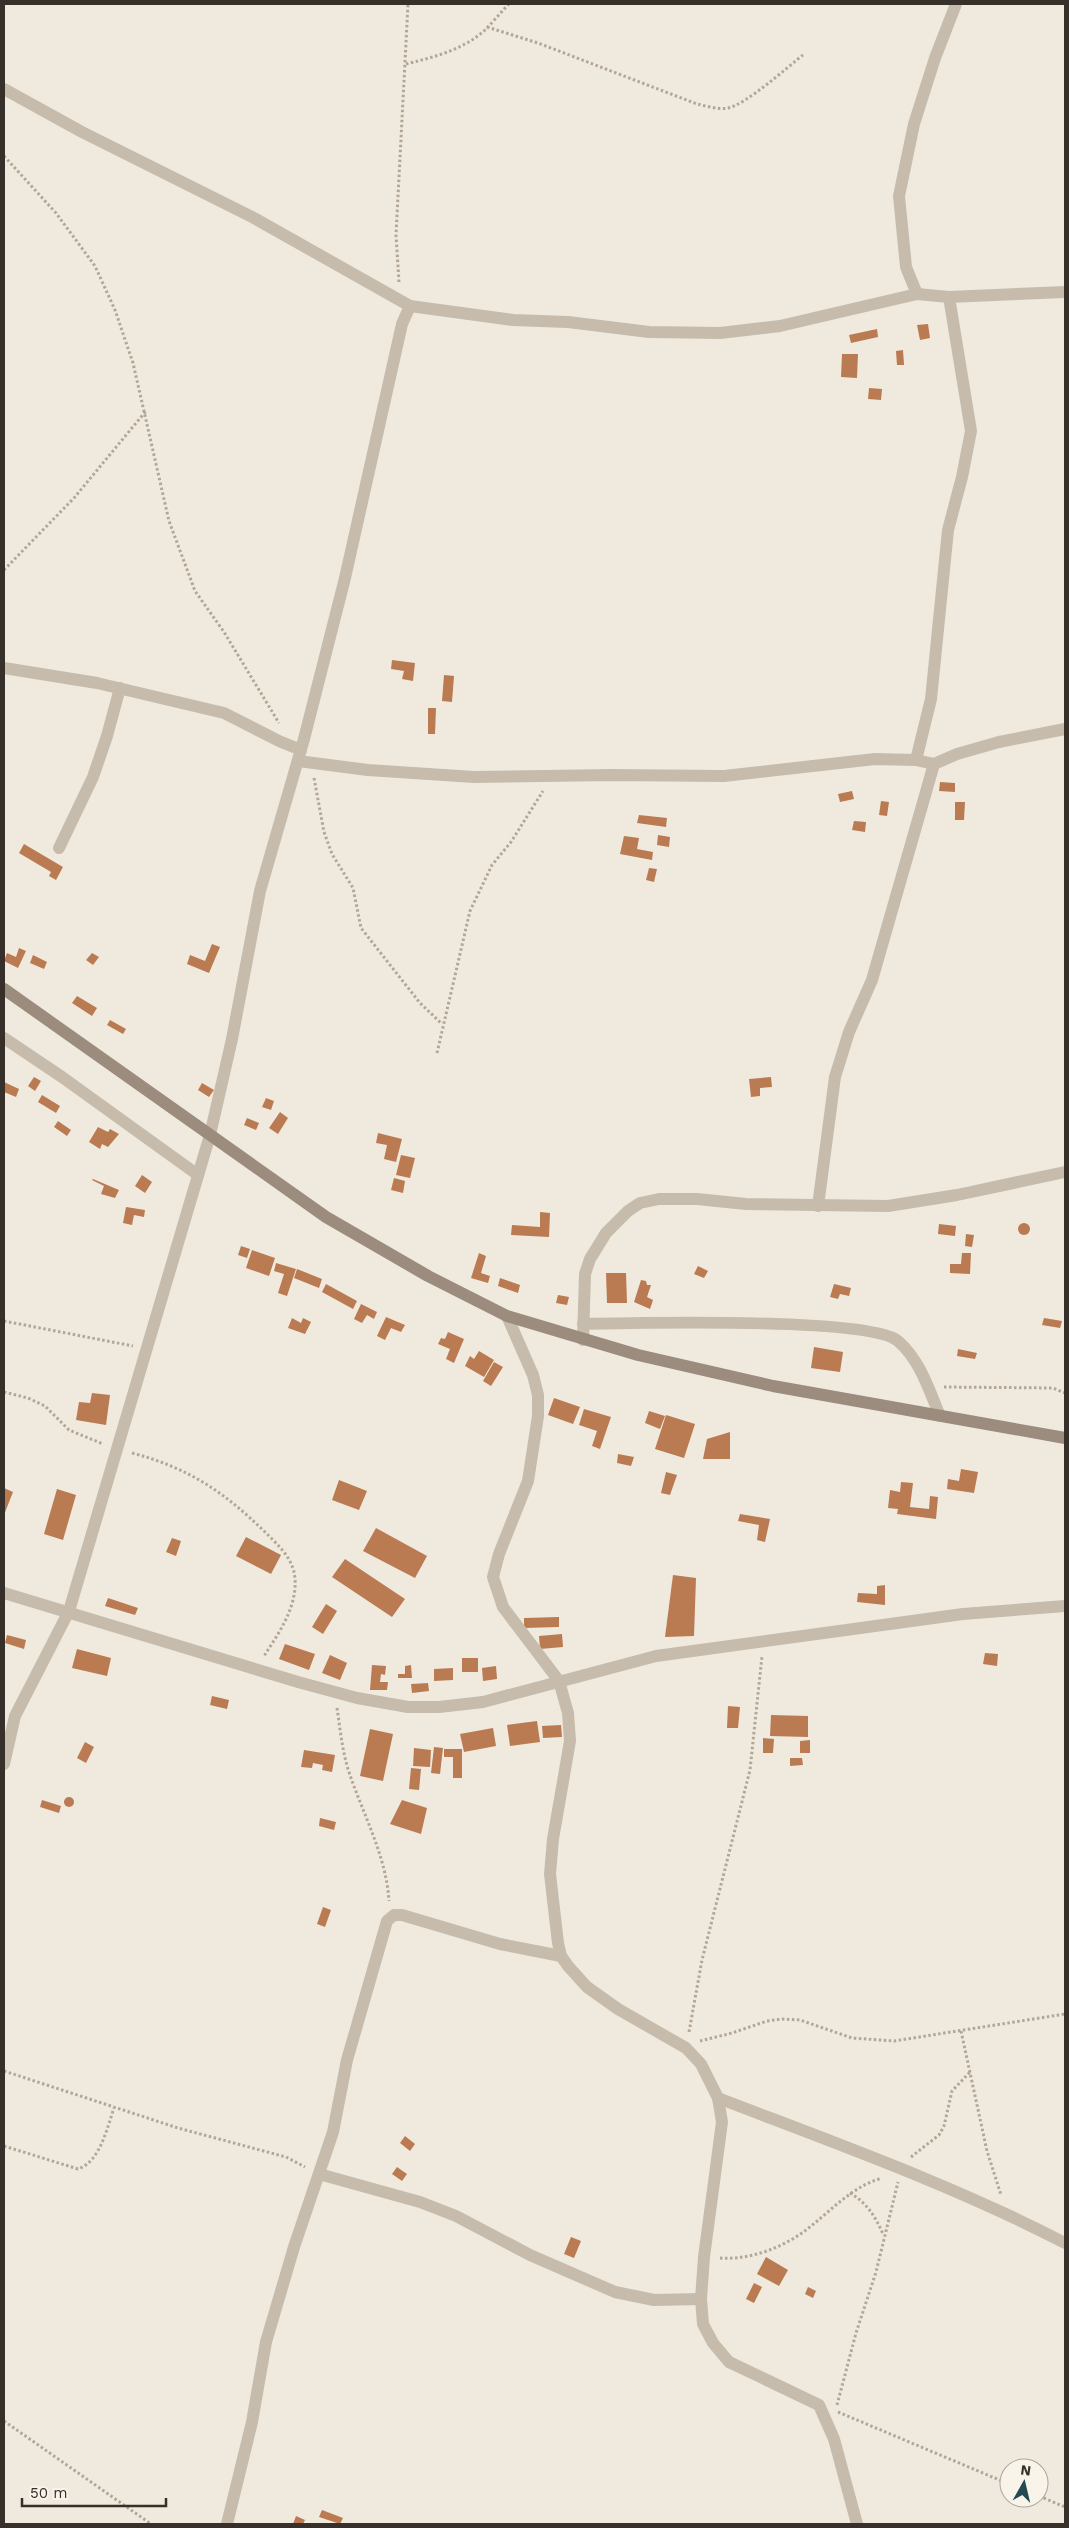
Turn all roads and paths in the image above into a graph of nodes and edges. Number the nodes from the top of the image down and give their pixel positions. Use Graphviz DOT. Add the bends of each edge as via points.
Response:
graph roads {
  1 [pos="408,4"];
  2 [pos="509,4"];
  3 [pos="956,4"];
  4 [pos="487,28"];
  5 [pos="804,54"];
  6 [pos="406,64"];
  7 [pos="4,89"];
  8 [pos="4,156"];
  9 [pos="1065,292"];
  10 [pos="917,294"];
  11 [pos="949,297"];
  12 [pos="405,303"];
  13 [pos="146,411"];
  14 [pos="4,570"];
  15 [pos="4,668"];
  16 [pos="120,688"];
  17 [pos="1065,729"];
  18 [pos="297,752"];
  19 [pos="916,760"];
  20 [pos="311,763"];
  21 [pos="934,764"];
  22 [pos="552,775"];
  23 [pos="59,848"];
  24 [pos="4,990"];
  25 [pos="442,1024"];
  26 [pos="4,1038"];
  27 [pos="437,1053"];
  28 [pos="210,1135"];
  29 [pos="1065,1172"];
  30 [pos="198,1175"];
  31 [pos="818,1206"];
  32 [pos="506,1316"];
  33 [pos="4,1321"];
  34 [pos="583,1324"];
  35 [pos="583,1340"];
  36 [pos="148,1349"];
  37 [pos="927,1386"];
  38 [pos="4,1392"];
  39 [pos="1065,1392"];
  40 [pos="940,1416"];
  41 [pos="1065,1438"];
  42 [pos="117,1449"];
  43 [pos="4,1592"];
  44 [pos="1065,1606"];
  45 [pos="69,1611"];
  46 [pos="763,1641"];
  47 [pos="256,1669"];
  48 [pos="559,1682"];
  49 [pos="334,1692"];
  50 [pos="4,1764"];
  51 [pos="390,1917"];
  52 [pos="561,1956"];
  53 [pos="1065,2014"];
  54 [pos="961,2031"];
  55 [pos="686,2045"];
  56 [pos="4,2071"];
  57 [pos="970,2072"];
  58 [pos="718,2098"];
  59 [pos="114,2108"];
  60 [pos="4,2146"];
  61 [pos="902,2168"];
  62 [pos="319,2174"];
  63 [pos="850,2193"];
  64 [pos="1006,2214"];
  65 [pos="884,2235"];
  66 [pos="1065,2243"];
  67 [pos="704,2257"];
  68 [pos="700,2299"];
  69 [pos="4,2421"];
  70 [pos="999,2480"];
  71 [pos="1049,2500"];
  72 [pos="1065,2507"];
  73 [pos="151,2524"];
  74 [pos="227,2524"];
  75 [pos="857,2524"];
  1 -- 6 [label="path"];
  2 -- 4 [label="path"];
  3 -- 10 [label="street" via="914,124 899,196 906,267"];
  4 -- 5 [label="path" via="538,43 716,109 729,108 748,97"];
  4 -- 6 [label="path" via="459,47"];
  6 -- 12 [label="path" via="396,235"];
  7 -- 12 [label="street" via="246,215"];
  8 -- 13 [label="path" via="56,213 95,266 115,310"];
  9 -- 11 [label="street"];
  10 -- 11 [label="street"];
  10 -- 12 [label="street" via="780,326 720,333 649,332 568,322 513,320"];
  11 -- 19 [label="street" via="971,431 948,530 931,699"];
  12 -- 18 [label="street" via="345,578"];
  13 -- 14 [label="path" via="74,498"];
  13 -- 18 [label="path" via="170,521 195,590"];
  15 -- 16 [label="street"];
  16 -- 18 [label="street" via="224,713"];
  16 -- 23 [label="street" via="92,777"];
  17 -- 21 [label="street" via="999,742"];
  18 -- 20 [label="street"];
  18 -- 28 [label="street" via="260,891"];
  19 -- 21 [label="street"];
  19 -- 22 [label="street" via="875,760 724,776"];
  20 -- 22 [label="street" via="474,777"];
  20 -- 25 [label="path" via="324,832 332,854 353,888 361,928 420,1003"];
  21 -- 31 [label="street" via="872,980 849,1032 835,1078"];
  22 -- 25 [label="path" via="511,842 492,865 470,911"];
  24 -- 28 [label="main road"];
  25 -- 27 [label="path"];
  26 -- 30 [label="street"];
  28 -- 30 [label="street"];
  28 -- 32 [label="main road" via="326,1217 428,1276"];
  29 -- 31 [label="street" via="888,1206"];
  30 -- 36 [label="street"];
  31 -- 34 [label="street" via="697,1199 659,1199 640,1203 606,1233 590,1259 585,1274"];
  32 -- 35 [label="main road"];
  32 -- 48 [label="street" via="533,1375 538,1395 538,1416 528,1481 498,1554 493,1577 503,1607"];
  33 -- 36 [label="path"];
  34 -- 35 [label="street"];
  34 -- 37 [label="street" via="813,1325 875,1331 897,1340 917,1364"];
  35 -- 40 [label="main road" via="773,1386"];
  36 -- 42 [label="street"];
  37 -- 39 [label="path" via="1053,1388"];
  37 -- 40 [label="street"];
  38 -- 42 [label="path" via="45,1406 69,1430"];
  40 -- 41 [label="main road"];
  42 -- 45 [label="street"];
  42 -- 47 [label="path" via="178,1467 212,1485 235,1503 290,1560 295,1579 293,1598 284,1625"];
  43 -- 45 [label="street"];
  44 -- 46 [label="street" via="964,1614"];
  45 -- 47 [label="street"];
  45 -- 50 [label="street" via="15,1716"];
  46 -- 48 [label="street" via="656,1656"];
  46 -- 55 [label="path" via="750,1770 702,1960"];
  47 -- 49 [label="street"];
  48 -- 49 [label="street" via="483,1702 439,1707 408,1707"];
  48 -- 52 [label="street" via="568,1714 570,1741 552,1839 550,1874"];
  49 -- 51 [label="path" via="348,1768 366,1811 386,1876"];
  51 -- 52 [label="street" via="402,1915 492,1942"];
  51 -- 62 [label="street" via="347,2060 333,2132"];
  52 -- 55 [label="street" via="587,1987 618,2009"];
  53 -- 54 [label="path"];
  54 -- 55 [label="path" via="872,2041 837,2034 800,2020 782,2019"];
  54 -- 57 [label="path"];
  55 -- 58 [label="street" via="701,2064"];
  56 -- 59 [label="path"];
  57 -- 61 [label="path" via="952,2091 939,2135 911,2156"];
  57 -- 64 [label="path"];
  58 -- 61 [label="street"];
  58 -- 67 [label="street" via="721,2142"];
  59 -- 60 [label="path" via="96,2154 87,2166 78,2168"];
  59 -- 62 [label="path" via="286,2157"];
  61 -- 64 [label="street"];
  62 -- 68 [label="street" via="456,2216 530,2255 615,2292 654,2300"];
  62 -- 74 [label="street" via="266,2342 252,2422"];
  63 -- 65 [label="path" via="871,2211"];
  63 -- 65 [label="path" via="868,2182 899,2178"];
  63 -- 67 [label="path" via="786,2244 739,2257"];
  64 -- 66 [label="street"];
  65 -- 70 [label="path" via="835,2411"];
  67 -- 68 [label="street"];
  68 -- 75 [label="street" via="702,2324 729,2362 819,2405 834,2439"];
  69 -- 73 [label="path"];
  71 -- 72 [label="path"];
}
